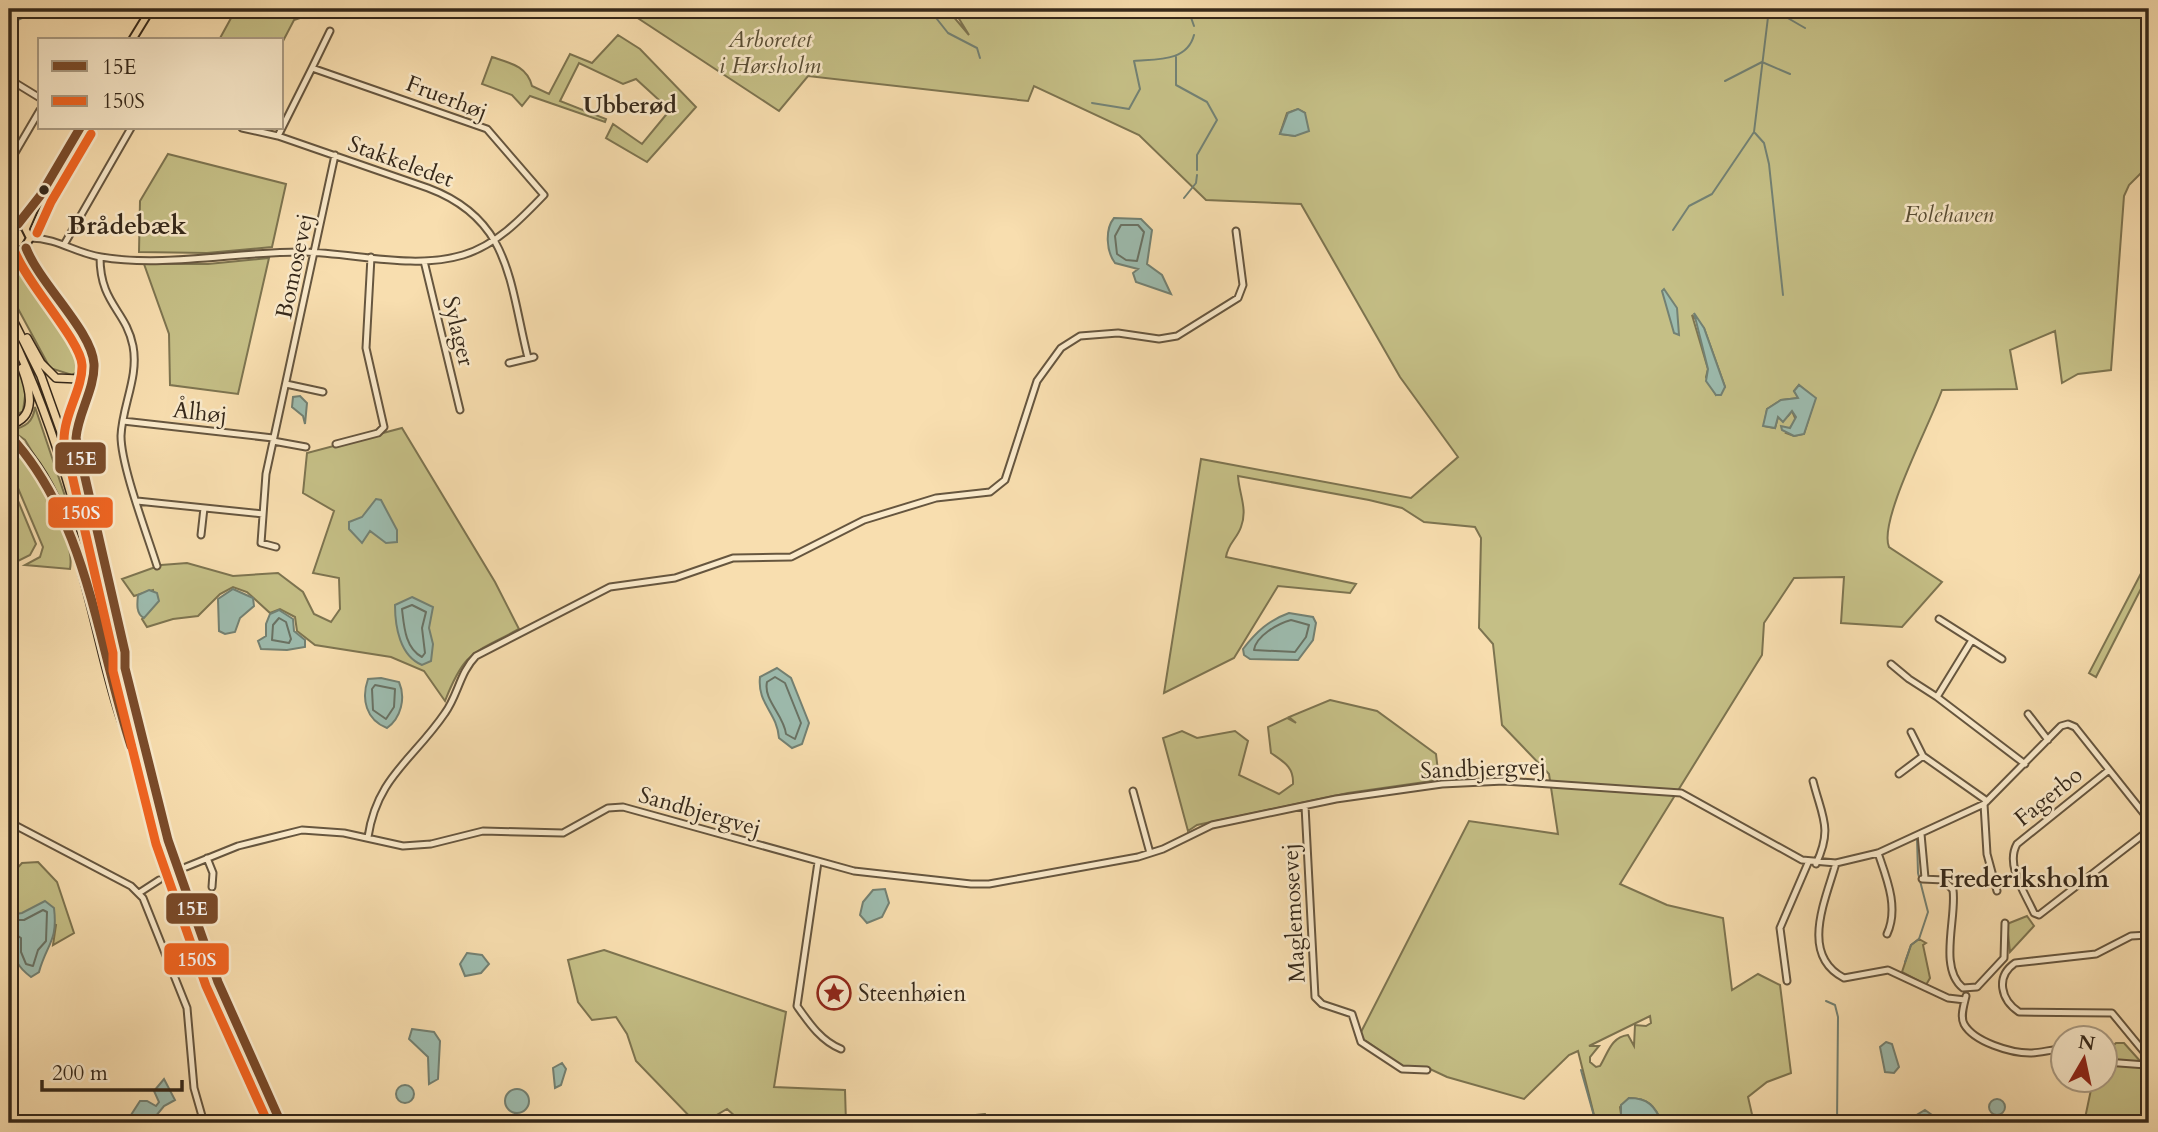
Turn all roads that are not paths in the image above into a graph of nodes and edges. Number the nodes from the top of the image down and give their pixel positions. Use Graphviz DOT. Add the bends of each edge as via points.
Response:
graph roads {
  1 [pos="151,9"];
  2 [pos="330,32"];
  3 [pos="133,38"];
  4 [pos="312,68"];
  5 [pos="9,79"];
  6 [pos="38,97"];
  7 [pos="38,113"];
  8 [pos="284,124"];
  9 [pos="79,130"];
  10 [pos="130,130"];
  11 [pos="251,130"];
  12 [pos="281,130"];
  13 [pos="278,136"];
  14 [pos="335,155"];
  15 [pos="9,163"];
  16 [pos="40,195"];
  17 [pos="18,224"];
  18 [pos="9,225"];
  19 [pos="26,228"];
  20 [pos="1236,230"];
  21 [pos="30,238"];
  22 [pos="496,240"];
  23 [pos="65,243"];
  24 [pos="26,248"];
  25 [pos="12,253"];
  26 [pos="316,253"];
  27 [pos="100,257"];
  28 [pos="371,257"];
  29 [pos="424,261"];
  30 [pos="36,276"];
  31 [pos="9,305"];
  32 [pos="9,312"];
  33 [pos="9,331"];
  34 [pos="9,337"];
  35 [pos="92,353"];
  36 [pos="509,363"];
  37 [pos="286,384"];
  38 [pos="323,393"];
  39 [pos="460,410"];
  40 [pos="123,421"];
  41 [pos="9,425"];
  42 [pos="9,435"];
  43 [pos="273,440"];
  44 [pos="336,444"];
  45 [pos="306,447"];
  46 [pos="137,501"];
  47 [pos="204,508"];
  48 [pos="263,514"];
  49 [pos="201,535"];
  50 [pos="276,547"];
  51 [pos="157,566"];
  52 [pos="1939,619"];
  53 [pos="1972,640"];
  54 [pos="2002,659"];
  55 [pos="1891,664"];
  56 [pos="125,668"];
  57 [pos="1937,697"];
  58 [pos="2028,714"];
  59 [pos="1911,732"];
  60 [pos="2048,740"];
  61 [pos="133,752"];
  62 [pos="1923,756"];
  63 [pos="2025,764"];
  64 [pos="2109,770"];
  65 [pos="1899,774"];
  66 [pos="1813,781"];
  67 [pos="1133,791"];
  68 [pos="1985,803"];
  69 [pos="1306,806"];
  70 [pos="2149,820"];
  71 [pos="9,821"];
  72 [pos="2149,830"];
  73 [pos="1921,834"];
  74 [pos="368,837"];
  75 [pos="1150,853"];
  76 [pos="1878,853"];
  77 [pos="207,858"];
  78 [pos="818,862"];
  79 [pos="1808,863"];
  80 [pos="1836,863"];
  81 [pos="1816,864"];
  82 [pos="186,867"];
  83 [pos="159,880"];
  84 [pos="212,887"];
  85 [pos="1997,891"];
  86 [pos="139,893"];
  87 [pos="2003,926"];
  88 [pos="1886,934"];
  89 [pos="2149,936"];
  90 [pos="1787,981"];
  91 [pos="1968,990"];
  92 [pos="1965,1000"];
  93 [pos="841,1049"];
  94 [pos="2050,1050"];
  95 [pos="2149,1059"];
  96 [pos="2120,1064"];
  97 [pos="1427,1070"];
  98 [pos="204,1123"];
  99 [pos="268,1123"];
  100 [pos="281,1123"];
  1 -- 3 [label="main road"];
  2 -- 4 [label="street"];
  4 -- 8 [label="street"];
  4 -- 22 [label="street, Fruerhøj" via="487,129 544,195"];
  5 -- 6 [label="street"];
  7 -- 15 [label="street"];
  9 -- 16 [label="main road"];
  10 -- 23 [label="street"];
  11 -- 13 [label="street, Stakkeledet"];
  12 -- 13 [label="street"];
  13 -- 14 [label="street, Stakkeledet"];
  14 -- 22 [label="street, Stakkeledet" via="449,196 472,212"];
  14 -- 26 [label="street, Bomosevej"];
  16 -- 17 [label="main road"];
  16 -- 19 [label="main road"];
  17 -- 18 [label="main road"];
  17 -- 19 [label="main road"];
  19 -- 21 [label="main road"];
  20 -- 74 [label="street" via="1243,285 1238,298 1177,336 1080,336 1060,348 1037,381 1005,480 990,492 936,498 864,520 791,557 733,558 676,578 610,587 476,656 464,670 447,711 378,797"];
  21 -- 23 [label="street"];
  21 -- 24 [label="main road"];
  22 -- 29 [label="street" via="459,256"];
  22 -- 36 [label="street, Stakkeledet" via="531,357"];
  23 -- 27 [label="street"];
  24 -- 25 [label="main road"];
  24 -- 30 [label="highway"];
  25 -- 30 [label="highway"];
  26 -- 27 [label="street" via="199,259"];
  26 -- 28 [label="street"];
  26 -- 37 [label="street, Bomosevej"];
  27 -- 40 [label="street" via="102,286 133,346 134,370"];
  28 -- 29 [label="street"];
  28 -- 44 [label="street" via="366,348 384,427 378,433"];
  29 -- 39 [label="street, Sylager"];
  30 -- 35 [label="highway" via="87,340"];
  31 -- 35 [label="highway" via="41,363 56,378 79,379 88,371"];
  32 -- 56 [label="highway" via="41,376 73,462"];
  33 -- 61 [label="highway" via="41,401 68,480"];
  34 -- 41 [label="highway" via="28,384 30,404 24,418"];
  35 -- 56 [label="highway" via="93,372 77,415 76,438 106,562"];
  37 -- 38 [label="street"];
  37 -- 43 [label="street, Bomosevej"];
  40 -- 43 [label="street, Ålhøj"];
  40 -- 46 [label="street" via="122,445"];
  42 -- 61 [label="highway" via="34,463 67,529"];
  43 -- 45 [label="street"];
  43 -- 48 [label="street, Bomosevej"];
  46 -- 47 [label="street"];
  46 -- 51 [label="street"];
  47 -- 48 [label="street"];
  47 -- 49 [label="street"];
  48 -- 50 [label="street, Bomosevej" via="261,543"];
  52 -- 53 [label="street"];
  53 -- 54 [label="street"];
  53 -- 57 [label="street"];
  55 -- 57 [label="street"];
  56 -- 100 [label="highway" via="183,889 218,982"];
  57 -- 63 [label="street"];
  58 -- 60 [label="street"];
  59 -- 62 [label="street"];
  60 -- 63 [label="street, Sandbjergvej"];
  60 -- 64 [label="street, Sandbjergvej" via="2060,726 2075,727"];
  61 -- 99 [label="highway" via="173,895"];
  62 -- 65 [label="street"];
  62 -- 68 [label="street"];
  63 -- 68 [label="street, Sandbjergvej"];
  64 -- 70 [label="street"];
  64 -- 72 [label="street, Fagerbo" via="2013,851 2013,865 2034,914 2039,915"];
  66 -- 81 [label="street" via="1827,832"];
  67 -- 75 [label="street"];
  68 -- 73 [label="street, Sandbjergvej"];
  68 -- 85 [label="street" via="1985,842"];
  69 -- 75 [label="street, Sandbjergvej" via="1212,825"];
  69 -- 79 [label="street, Sandbjergvej" via="1377,792 1492,781 1670,791 1692,798"];
  69 -- 97 [label="street, Maglemosevej" via="1315,997 1352,1014 1361,1042 1402,1069"];
  71 -- 86 [label="street"];
  73 -- 76 [label="street, Sandbjergvej"];
  73 -- 91 [label="street" via="1924,878 1944,880 1953,890 1950,953 1955,980"];
  74 -- 77 [label="street, Sandbjergvej" via="301,831"];
  74 -- 78 [label="street, Sandbjergvej" via="414,846 483,831 563,833 616,807"];
  75 -- 78 [label="street, Sandbjergvej" via="984,884 886,875"];
  76 -- 80 [label="street, Sandbjergvej"];
  76 -- 88 [label="street" via="1892,909"];
  77 -- 82 [label="street, Sandbjergvej"];
  77 -- 84 [label="street"];
  78 -- 93 [label="street" via="797,1006 812,1027"];
  79 -- 81 [label="street, Sandbjergvej"];
  79 -- 90 [label="street" via="1780,928"];
  80 -- 81 [label="street, Sandbjergvej"];
  80 -- 92 [label="street" via="1820,910 1821,954 1826,962 1844,978 1888,970 1948,998"];
  83 -- 86 [label="street"];
  86 -- 98 [label="street" via="187,1008 194,1088"];
  87 -- 91 [label="street" via="2004,958 1977,987"];
  89 -- 95 [label="street" via="2131,936 2096,954 2015,963 2002,982 2007,1000 2019,1012 2112,1013"];
  91 -- 92 [label="street"];
  92 -- 94 [label="street" via="1965,1025 1992,1044 2025,1053"];
  95 -- 96 [label="street" via="2146,1065"];
}
